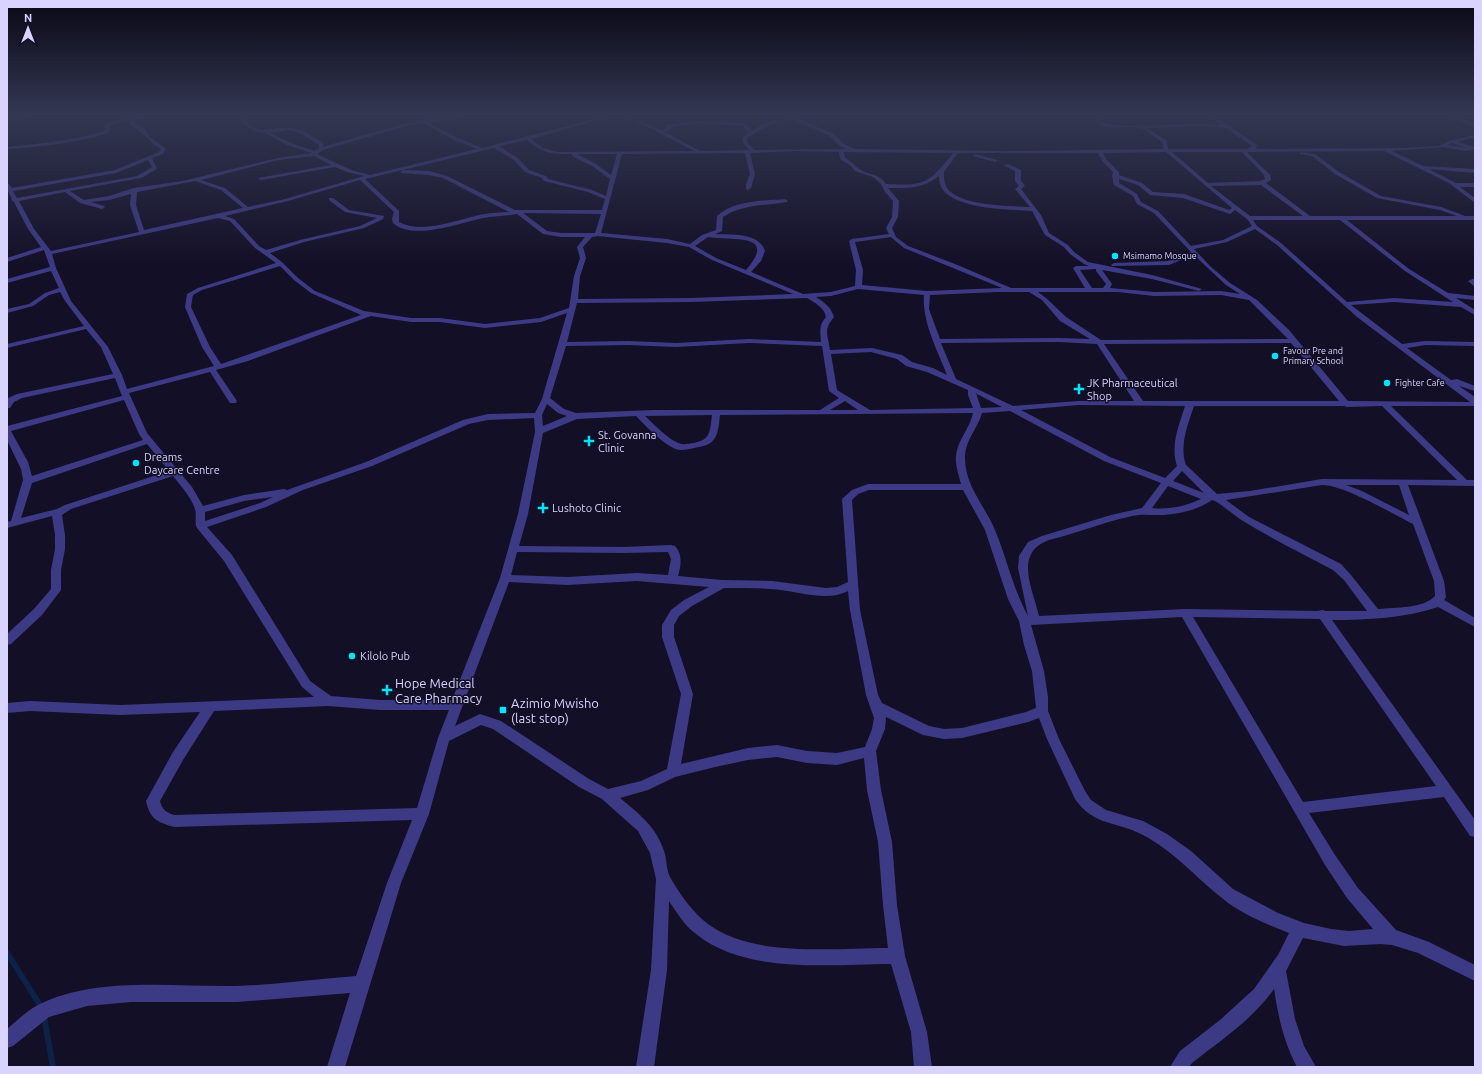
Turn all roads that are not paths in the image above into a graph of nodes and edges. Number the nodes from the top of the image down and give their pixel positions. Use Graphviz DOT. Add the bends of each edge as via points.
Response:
graph roads {
  1 [pos="133,165"];
  2 [pos="153,165"];
  3 [pos="252,165"];
  4 [pos="339,165"];
  5 [pos="417,165"];
  6 [pos="521,165"];
  7 [pos="594,165"];
  8 [pos="617,165"];
  9 [pos="750,165"];
  10 [pos="853,165"];
  11 [pos="946,165"];
  12 [pos="1006,165"];
  13 [pos="1109,165"];
  14 [pos="1183,165"];
  15 [pos="1258,165"];
  16 [pos="1326,165"];
  17 [pos="1452,165"];
  18 [pos="1421,166"];
  19 [pos="1464,169"];
  20 [pos="1475,171"];
  21 [pos="389,172"];
  22 [pos="941,173"];
  23 [pos="370,176"];
  24 [pos="1115,176"];
  25 [pos="262,178"];
  26 [pos="362,179"];
  27 [pos="613,179"];
  28 [pos="196,180"];
  29 [pos="1262,183"];
  30 [pos="1207,185"];
  31 [pos="1455,185"];
  32 [pos="1475,185"];
  33 [pos="885,186"];
  34 [pos="9,187"];
  35 [pos="748,188"];
  36 [pos="65,190"];
  37 [pos="134,190"];
  38 [pos="1144,196"];
  39 [pos="331,199"];
  40 [pos="608,199"];
  41 [pos="14,200"];
  42 [pos="786,201"];
  43 [pos="1475,201"];
  44 [pos="82,202"];
  45 [pos="102,207"];
  46 [pos="1235,208"];
  47 [pos="248,209"];
  48 [pos="1033,209"];
  49 [pos="234,212"];
  50 [pos="518,212"];
  51 [pos="605,212"];
  52 [pos="397,214"];
  53 [pos="218,216"];
  54 [pos="1308,217"];
  55 [pos="381,218"];
  56 [pos="1249,218"];
  57 [pos="1342,218"];
  58 [pos="1472,218"];
  59 [pos="230,219"];
  60 [pos="1475,224"];
  61 [pos="1255,227"];
  62 [pos="142,232"];
  63 [pos="594,235"];
  64 [pos="892,235"];
  65 [pos="704,236"];
  66 [pos="691,246"];
  67 [pos="47,251"];
  68 [pos="1191,251"];
  69 [pos="267,252"];
  70 [pos="7,260"];
  71 [pos="281,264"];
  72 [pos="1092,265"];
  73 [pos="53,268"];
  74 [pos="1099,268"];
  75 [pos="747,273"];
  76 [pos="1475,280"];
  77 [pos="7,281"];
  78 [pos="1475,285"];
  79 [pos="858,287"];
  80 [pos="62,288"];
  81 [pos="1012,290"];
  82 [pos="1031,290"];
  83 [pos="1090,291"];
  84 [pos="1105,291"];
  85 [pos="928,293"];
  86 [pos="1215,293"];
  87 [pos="831,294"];
  88 [pos="1448,295"];
  89 [pos="804,296"];
  90 [pos="1249,298"];
  91 [pos="1475,298"];
  92 [pos="574,301"];
  93 [pos="823,304"];
  94 [pos="1346,304"];
  95 [pos="1463,305"];
  96 [pos="571,310"];
  97 [pos="7,311"];
  98 [pos="1475,313"];
  99 [pos="368,315"];
  100 [pos="87,327"];
  101 [pos="938,341"];
  102 [pos="1293,341"];
  103 [pos="1099,342"];
  104 [pos="562,344"];
  105 [pos="1475,344"];
  106 [pos="7,346"];
  107 [pos="1402,347"];
  108 [pos="827,348"];
  109 [pos="215,368"];
  110 [pos="118,375"];
  111 [pos="1444,377"];
  112 [pos="953,380"];
  113 [pos="972,388"];
  114 [pos="1475,389"];
  115 [pos="125,395"];
  116 [pos="845,398"];
  117 [pos="546,399"];
  118 [pos="233,400"];
  119 [pos="1475,401"];
  120 [pos="1140,403"];
  121 [pos="1190,404"];
  122 [pos="1475,404"];
  123 [pos="1347,405"];
  124 [pos="1385,405"];
  125 [pos="7,406"];
  126 [pos="1008,408"];
  127 [pos="978,410"];
  128 [pos="868,412"];
  129 [pos="716,413"];
  130 [pos="638,414"];
  131 [pos="822,414"];
  132 [pos="538,415"];
  133 [pos="576,416"];
  134 [pos="7,430"];
  135 [pos="539,432"];
  136 [pos="148,441"];
  137 [pos="1182,466"];
  138 [pos="176,472"];
  139 [pos="28,481"];
  140 [pos="1169,481"];
  141 [pos="1329,482"];
  142 [pos="1402,482"];
  143 [pos="1465,483"];
  144 [pos="1475,483"];
  145 [pos="966,487"];
  146 [pos="300,488"];
  147 [pos="1215,497"];
  148 [pos="200,510"];
  149 [pos="60,511"];
  150 [pos="1145,511"];
  151 [pos="1418,523"];
  152 [pos="11,524"];
  153 [pos="200,526"];
  154 [pos="513,549"];
  155 [pos="505,578"];
  156 [pos="672,579"];
  157 [pos="722,584"];
  158 [pos="852,584"];
  159 [pos="1437,601"];
  160 [pos="1185,612"];
  161 [pos="1322,614"];
  162 [pos="1376,614"];
  163 [pos="1030,620"];
  164 [pos="1475,623"];
  165 [pos="7,641"];
  166 [pos="328,701"];
  167 [pos="457,704"];
  168 [pos="210,707"];
  169 [pos="878,707"];
  170 [pos="7,708"];
  171 [pos="1042,711"];
  172 [pos="444,738"];
  173 [pos="870,752"];
  174 [pos="673,772"];
  175 [pos="1447,792"];
  176 [pos="607,796"];
  177 [pos="1300,809"];
  178 [pos="422,814"];
  179 [pos="1475,831"];
  180 [pos="663,879"];
  181 [pos="1299,930"];
  182 [pos="1392,937"];
  183 [pos="897,956"];
  184 [pos="1278,969"];
  185 [pos="1475,973"];
  186 [pos="361,984"];
  187 [pos="7,1040"];
  188 [pos="336,1067"];
  189 [pos="645,1067"];
  190 [pos="923,1067"];
  191 [pos="1179,1067"];
  192 [pos="1307,1067"];
  1 -- 34 [label="street" via="116,171"];
  2 -- 36 [label="street" via="155,168 141,176"];
  3 -- 28 [label="street"];
  4 -- 23 [label="street"];
  4 -- 25 [label="street"];
  5 -- 21 [label="street"];
  6 -- 40 [label="street" via="525,170 546,180 590,191"];
  7 -- 27 [label="street"];
  8 -- 27 [label="street"];
  9 -- 35 [label="street" via="752,174"];
  10 -- 33 [label="street" via="857,170 875,176"];
  11 -- 22 [label="street"];
  12 -- 48 [label="street" via="1018,170 1018,181 1022,186 1018,189"];
  13 -- 24 [label="street" via="1116,172"];
  14 -- 30 [label="street"];
  15 -- 29 [label="street" via="1267,175 1268,180"];
  16 -- 58 [label="street" via="1380,197"];
  17 -- 19 [label="street"];
  18 -- 19 [label="street"];
  18 -- 31 [label="street"];
  19 -- 20 [label="street"];
  21 -- 23 [label="street"];
  21 -- 50 [label="street" via="425,173 445,177 505,208"];
  22 -- 33 [label="street" via="922,185"];
  22 -- 48 [label="street" via="945,189 963,199 983,204"];
  23 -- 26 [label="street"];
  24 -- 38 [label="street" via="1140,184"];
  24 -- 38 [label="street" via="1116,184 1135,195"];
  26 -- 47 [label="street"];
  26 -- 52 [label="street"];
  27 -- 40 [label="street"];
  28 -- 37 [label="street"];
  28 -- 47 [label="street" via="223,189"];
  29 -- 30 [label="street"];
  29 -- 54 [label="street"];
  30 -- 46 [label="street"];
  31 -- 32 [label="street"];
  31 -- 43 [label="street"];
  33 -- 64 [label="street" via="896,201 895,218 889,228"];
  34 -- 41 [label="street"];
  36 -- 41 [label="street"];
  36 -- 44 [label="street"];
  37 -- 44 [label="street"];
  37 -- 62 [label="street" via="133,205"];
  38 -- 46 [label="street" via="1184,196 1230,212"];
  38 -- 68 [label="street" via="1139,202 1159,215"];
  39 -- 55 [label="street" via="343,209"];
  40 -- 51 [label="street"];
  41 -- 67 [label="street"];
  42 -- 65 [label="street" via="731,208 720,216 719,231"];
  44 -- 45 [label="street"];
  46 -- 56 [label="street"];
  47 -- 49 [label="street"];
  48 -- 72 [label="street" via="1047,234"];
  49 -- 53 [label="street"];
  49 -- 59 [label="street"];
  50 -- 51 [label="street"];
  50 -- 52 [label="street" via="417,229 398,225 395,219"];
  50 -- 63 [label="street" via="545,233"];
  51 -- 63 [label="street"];
  52 -- 55 [label="street"];
  53 -- 59 [label="street"];
  53 -- 62 [label="street"];
  54 -- 56 [label="street"];
  54 -- 57 [label="street"];
  55 -- 69 [label="street" via="362,227"];
  56 -- 61 [label="street"];
  57 -- 58 [label="street"];
  57 -- 88 [label="street" via="1406,270"];
  58 -- 60 [label="street"];
  59 -- 69 [label="street" via="257,247"];
  61 -- 68 [label="street" via="1225,241"];
  61 -- 94 [label="street" via="1279,244"];
  62 -- 67 [label="street"];
  63 -- 66 [label="street" via="667,241"];
  63 -- 92 [label="street" via="580,247 584,258 577,276"];
  64 -- 79 [label="street" via="852,240 860,273"];
  64 -- 81 [label="street" via="906,247"];
  65 -- 66 [label="street"];
  65 -- 75 [label="street" via="733,237 758,242 761,250 759,258"];
  66 -- 75 [label="street"];
  67 -- 70 [label="street"];
  67 -- 73 [label="street"];
  68 -- 72 [label="street" via="1173,262 1164,264"];
  68 -- 90 [label="street" via="1228,284"];
  69 -- 71 [label="street"];
  71 -- 99 [label="street" via="314,292"];
  71 -- 109 [label="street" via="190,294 188,307"];
  72 -- 74 [label="street"];
  73 -- 77 [label="street"];
  73 -- 80 [label="street"];
  74 -- 83 [label="street" via="1076,268"];
  74 -- 84 [label="street" via="1109,284"];
  74 -- 86 [label="street" via="1152,277"];
  75 -- 89 [label="street"];
  76 -- 78 [label="street" via="1471,281"];
  79 -- 85 [label="street"];
  79 -- 87 [label="street"];
  80 -- 97 [label="street" via="31,305"];
  80 -- 100 [label="street" via="68,302"];
  81 -- 82 [label="street"];
  81 -- 85 [label="street"];
  82 -- 83 [label="street"];
  82 -- 103 [label="street" via="1044,299 1063,319"];
  83 -- 84 [label="street"];
  84 -- 86 [label="street" via="1154,294"];
  85 -- 101 [label="street" via="926,309"];
  86 -- 90 [label="street"];
  87 -- 89 [label="street"];
  87 -- 93 [label="street"];
  88 -- 91 [label="street"];
  88 -- 95 [label="street"];
  89 -- 92 [label="street"];
  89 -- 93 [label="street"];
  90 -- 102 [label="street"];
  92 -- 96 [label="street"];
  93 -- 108 [label="street" via="830,313 824,324"];
  94 -- 95 [label="street" via="1394,300"];
  94 -- 107 [label="street"];
  95 -- 98 [label="street"];
  96 -- 99 [label="street" via="541,320 485,326"];
  96 -- 104 [label="street"];
  99 -- 109 [label="street"];
  100 -- 106 [label="street"];
  100 -- 110 [label="street" via="101,343"];
  101 -- 103 [label="street"];
  101 -- 112 [label="street"];
  102 -- 103 [label="street"];
  102 -- 123 [label="street"];
  103 -- 120 [label="street"];
  104 -- 108 [label="street" via="676,345 743,341"];
  104 -- 117 [label="street"];
  105 -- 107 [label="street" via="1408,344"];
  107 -- 111 [label="street"];
  108 -- 112 [label="street" via="872,350 899,357 906,363"];
  108 -- 116 [label="street" via="833,391"];
  109 -- 115 [label="street"];
  109 -- 118 [label="street"];
  110 -- 115 [label="street"];
  110 -- 125 [label="street" via="20,396 11,400"];
  111 -- 114 [label="street"];
  111 -- 119 [label="street"];
  112 -- 113 [label="street"];
  113 -- 126 [label="street"];
  113 -- 127 [label="street"];
  115 -- 134 [label="street"];
  115 -- 136 [label="street"];
  116 -- 128 [label="street"];
  116 -- 131 [label="street" via="826,408"];
  117 -- 132 [label="street"];
  117 -- 133 [label="street" via="562,411"];
  120 -- 121 [label="street"];
  120 -- 126 [label="street" via="1078,403"];
  121 -- 123 [label="street"];
  121 -- 137 [label="street" via="1178,454"];
  122 -- 124 [label="street"];
  123 -- 124 [label="street"];
  124 -- 143 [label="street"];
  126 -- 127 [label="street"];
  126 -- 140 [label="street" via="1107,459"];
  127 -- 128 [label="street"];
  127 -- 145 [label="street" via="960,457"];
  128 -- 131 [label="street"];
  129 -- 130 [label="street"];
  129 -- 130 [label="street" via="714,432 710,440 684,447 679,447 664,438"];
  129 -- 131 [label="street"];
  130 -- 133 [label="street"];
  132 -- 135 [label="street"];
  132 -- 146 [label="street" via="476,418 369,464"];
  133 -- 135 [label="street"];
  134 -- 139 [label="street"];
  135 -- 154 [label="street" via="523,514"];
  136 -- 138 [label="street"];
  136 -- 139 [label="street"];
  137 -- 140 [label="street"];
  137 -- 147 [label="street"];
  138 -- 148 [label="street"];
  138 -- 149 [label="street"];
  139 -- 152 [label="street"];
  140 -- 147 [label="street" via="1203,496"];
  140 -- 150 [label="street"];
  141 -- 142 [label="street"];
  141 -- 147 [label="street" via="1300,484 1246,495"];
  141 -- 151 [label="street" via="1365,496"];
  142 -- 143 [label="street"];
  142 -- 151 [label="street"];
  143 -- 144 [label="street"];
  145 -- 158 [label="street" via="868,487 849,496 847,500"];
  145 -- 163 [label="street" via="990,530 1013,599"];
  146 -- 148 [label="street" via="244,498"];
  146 -- 153 [label="street" via="263,505"];
  147 -- 150 [label="street" via="1193,506 1161,512"];
  147 -- 162 [label="street" via="1246,518 1337,567 1346,574"];
  148 -- 153 [label="street"];
  149 -- 152 [label="street"];
  149 -- 165 [label="street" via="57,515 60,549 56,590 38,612"];
  150 -- 163 [label="street" via="1101,521 1032,544 1023,560 1023,573 1031,604"];
  151 -- 159 [label="street" via="1439,581 1441,598"];
  153 -- 166 [label="street" via="228,558 306,684"];
  154 -- 155 [label="street"];
  154 -- 156 [label="street" via="671,548 675,553 676,562"];
  155 -- 156 [label="street" via="567,582 637,577"];
  155 -- 167 [label="street"];
  156 -- 157 [label="street"];
  157 -- 158 [label="street" via="772,585 826,592 839,591"];
  157 -- 174 [label="street" via="688,603 675,613 668,625 668,636 687,694"];
  158 -- 169 [label="street" via="871,687"];
  159 -- 162 [label="street" via="1414,609"];
  159 -- 164 [label="street"];
  160 -- 161 [label="street"];
  160 -- 163 [label="street"];
  160 -- 177 [label="street"];
  161 -- 162 [label="street"];
  161 -- 175 [label="street"];
  163 -- 171 [label="street" via="1030,646 1038,671"];
  166 -- 167 [label="street" via="380,705"];
  166 -- 168 [label="street"];
  167 -- 172 [label="street"];
  168 -- 170 [label="street" via="120,710 30,706"];
  168 -- 178 [label="street" via="153,801 155,811 162,818 174,821"];
  169 -- 171 [label="street" via="927,731 944,734 962,733 1028,718"];
  169 -- 173 [label="street" via="881,724"];
  171 -- 181 [label="street" via="1053,740 1084,803 1092,810 1107,818 1126,821 1149,831 1171,844 1229,895"];
  172 -- 176 [label="street" via="480,719 497,725"];
  172 -- 178 [label="street"];
  173 -- 174 [label="street" via="837,759 776,751 748,754"];
  173 -- 183 [label="street" via="874,790 885,842"];
  174 -- 176 [label="street" via="643,786"];
  175 -- 177 [label="street"];
  175 -- 179 [label="street"];
  176 -- 180 [label="street" via="643,826 658,851"];
  177 -- 182 [label="street" via="1330,861 1374,921"];
  178 -- 186 [label="street" via="394,883"];
  180 -- 183 [label="street" via="706,933 750,952 795,958"];
  180 -- 189 [label="street" via="659,970"];
  181 -- 182 [label="street" via="1336,938 1350,939 1375,935"];
  181 -- 184 [label="street"];
  182 -- 185 [label="street" via="1421,947"];
  183 -- 190 [label="street" via="919,1032"];
  184 -- 191 [label="street" via="1260,995 1186,1057"];
  184 -- 192 [label="street" via="1287,1019 1297,1050"];
  186 -- 187 [label="street" via="263,992 147,992 106,996 75,1001 43,1011"];
  186 -- 188 [label="street"];
}
